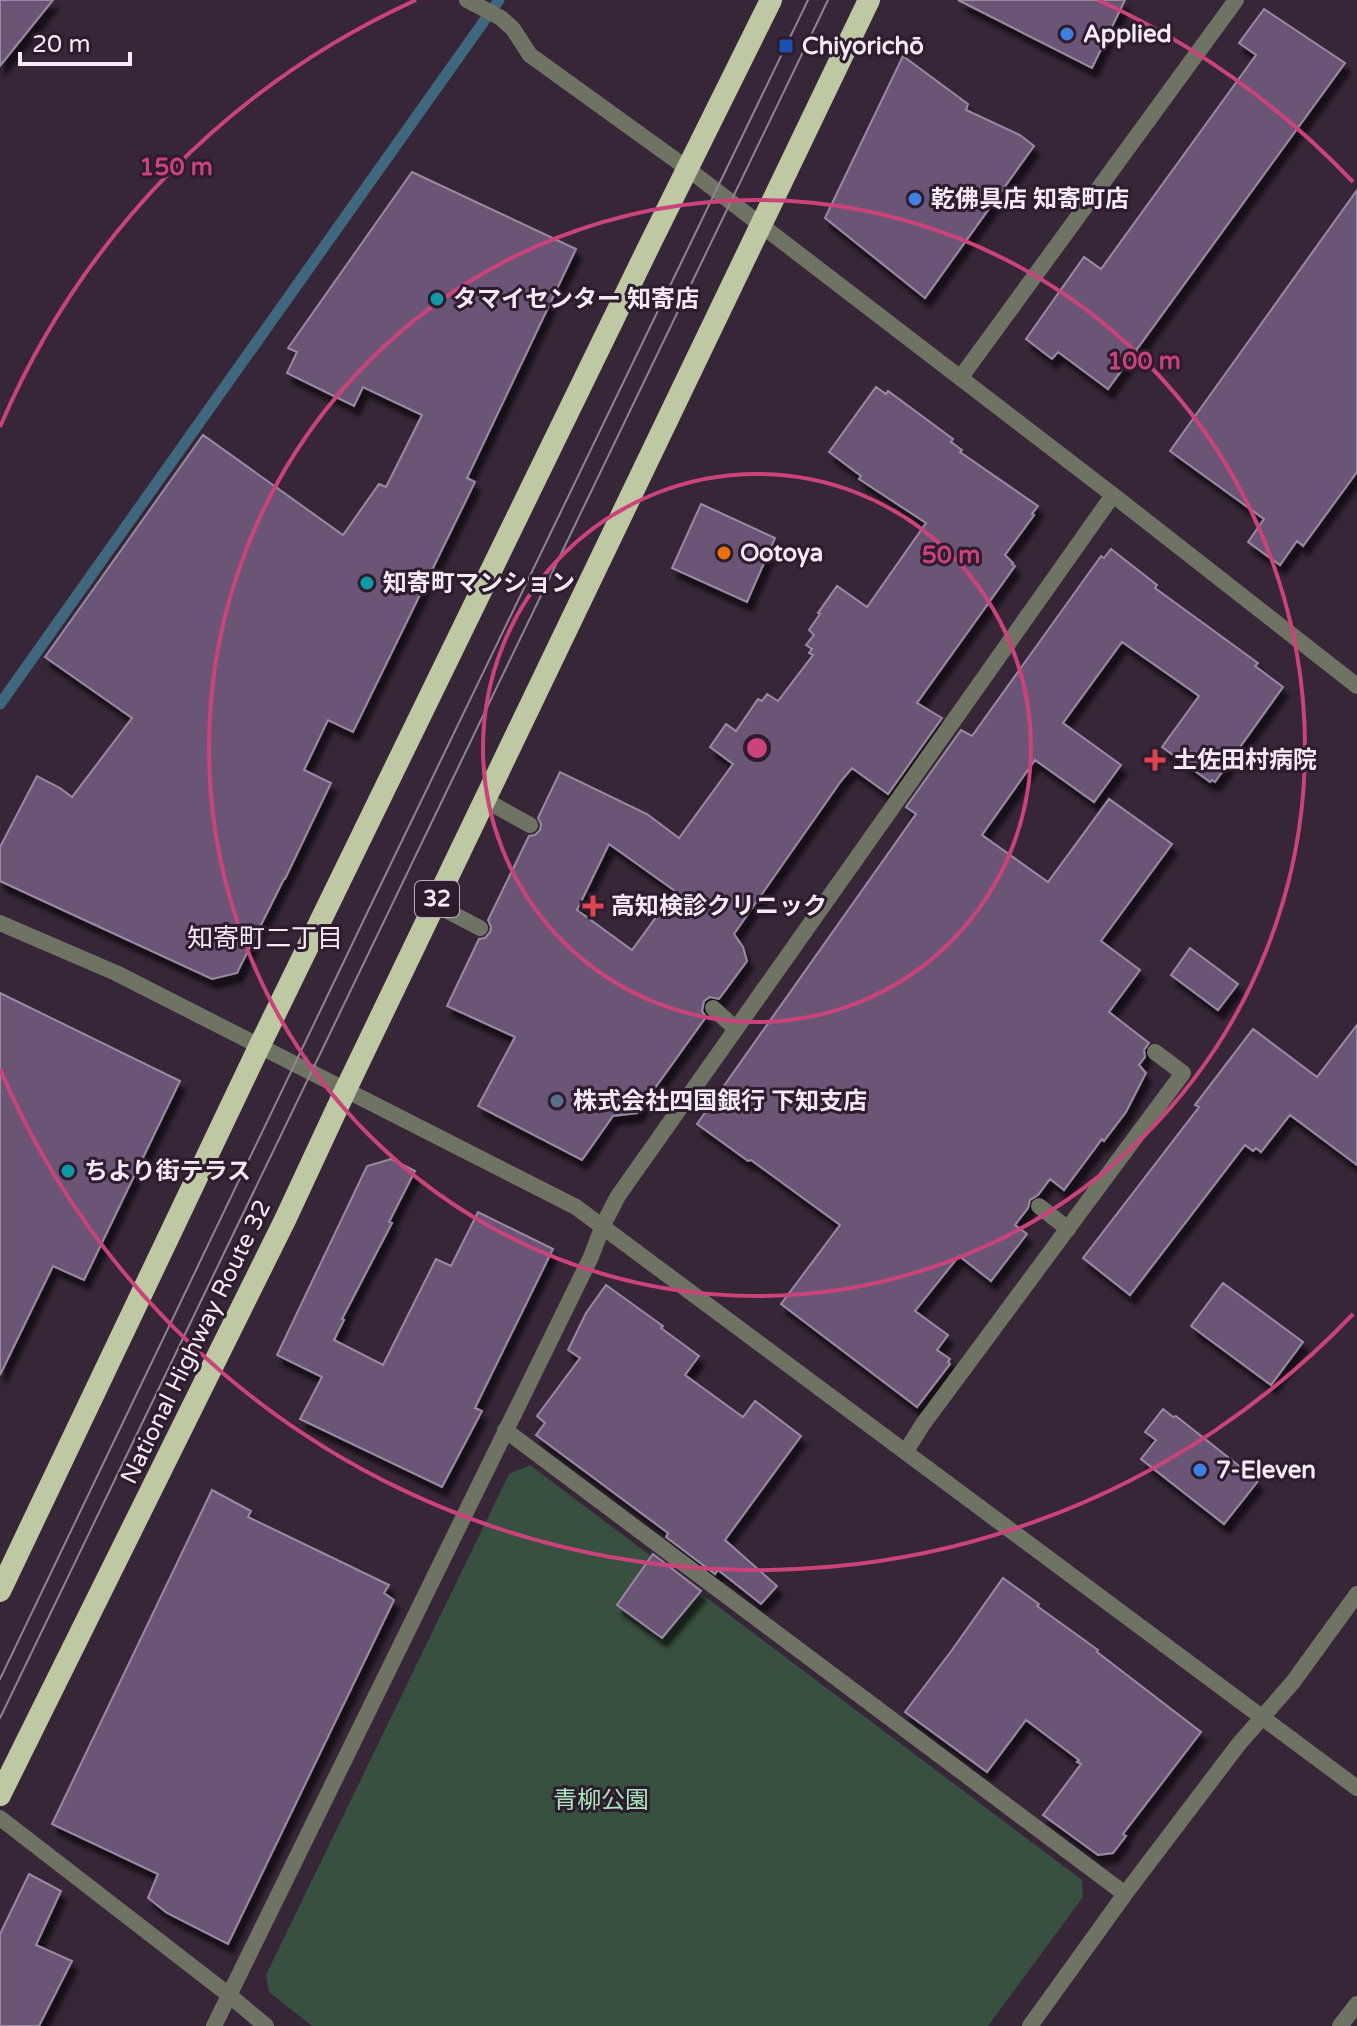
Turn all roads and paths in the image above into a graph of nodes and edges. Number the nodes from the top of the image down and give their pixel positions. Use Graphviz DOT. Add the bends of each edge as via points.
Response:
graph roads {
  1 [pos="771,0"];
  2 [pos="869,0"];
  3 [pos="1236,0"];
  4 [pos="471,2"];
  5 [pos="688,169"];
  6 [pos="761,223"];
  7 [pos="961,377"];
  8 [pos="1113,495"];
  9 [pos="1357,686"];
  10 [pos="485,800"];
  11 [pos="530,825"];
  12 [pos="434,904"];
  13 [pos="0,923"];
  14 [pos="480,928"];
  15 [pos="713,1008"];
  16 [pos="736,1029"];
  17 [pos="260,1045"];
  18 [pos="1155,1052"];
  19 [pos="346,1089"];
  20 [pos="1039,1206"];
  21 [pos="603,1225"];
  22 [pos="1068,1229"];
  23 [pos="505,1430"];
  24 [pos="906,1451"];
  25 [pos="0,1591"];
  26 [pos="1357,1594"];
  27 [pos="1262,1717"];
  28 [pos="1357,1788"];
  29 [pos="0,1795"];
  30 [pos="0,1818"];
  31 [pos="1125,1894"];
  32 [pos="229,1995"];
  33 [pos="1357,2004"];
  34 [pos="214,2026"];
  35 [pos="266,2026"];
  36 [pos="1030,2026"];
  37 [pos="1340,2026"];
  1 -- 5 [label="highway"];
  2 -- 6 [label="highway, National Highway Route 32 / 32"];
  3 -- 7 [label="street"];
  4 -- 5 [label="street" via="501,18 530,55"];
  5 -- 6 [label="street"];
  5 -- 17 [label="highway"];
  6 -- 7 [label="street"];
  6 -- 10 [label="highway, National Highway Route 32 / 32"];
  7 -- 8 [label="street"];
  8 -- 9 [label="street"];
  8 -- 16 [label="street"];
  10 -- 11 [label="street"];
  10 -- 12 [label="highway, National Highway Route 32 / 32"];
  12 -- 14 [label="street"];
  12 -- 19 [label="highway, National Highway Route 32 / 32"];
  13 -- 17 [label="street" via="116,973"];
  15 -- 16 [label="street"];
  16 -- 21 [label="street"];
  17 -- 19 [label="street"];
  17 -- 25 [label="highway"];
  18 -- 22 [label="street" via="1183,1073"];
  19 -- 21 [label="street"];
  19 -- 29 [label="highway, National Highway Route 32 / 32"];
  20 -- 22 [label="street"];
  21 -- 23 [label="street"];
  21 -- 24 [label="street"];
  22 -- 24 [label="street"];
  23 -- 31 [label="street"];
  23 -- 32 [label="street"];
  24 -- 27 [label="street"];
  26 -- 27 [label="street"];
  27 -- 28 [label="street"];
  27 -- 31 [label="street"];
  30 -- 32 [label="street"];
  31 -- 36 [label="street"];
  32 -- 34 [label="street"];
  32 -- 35 [label="street"];
  33 -- 37 [label="street"];
}
